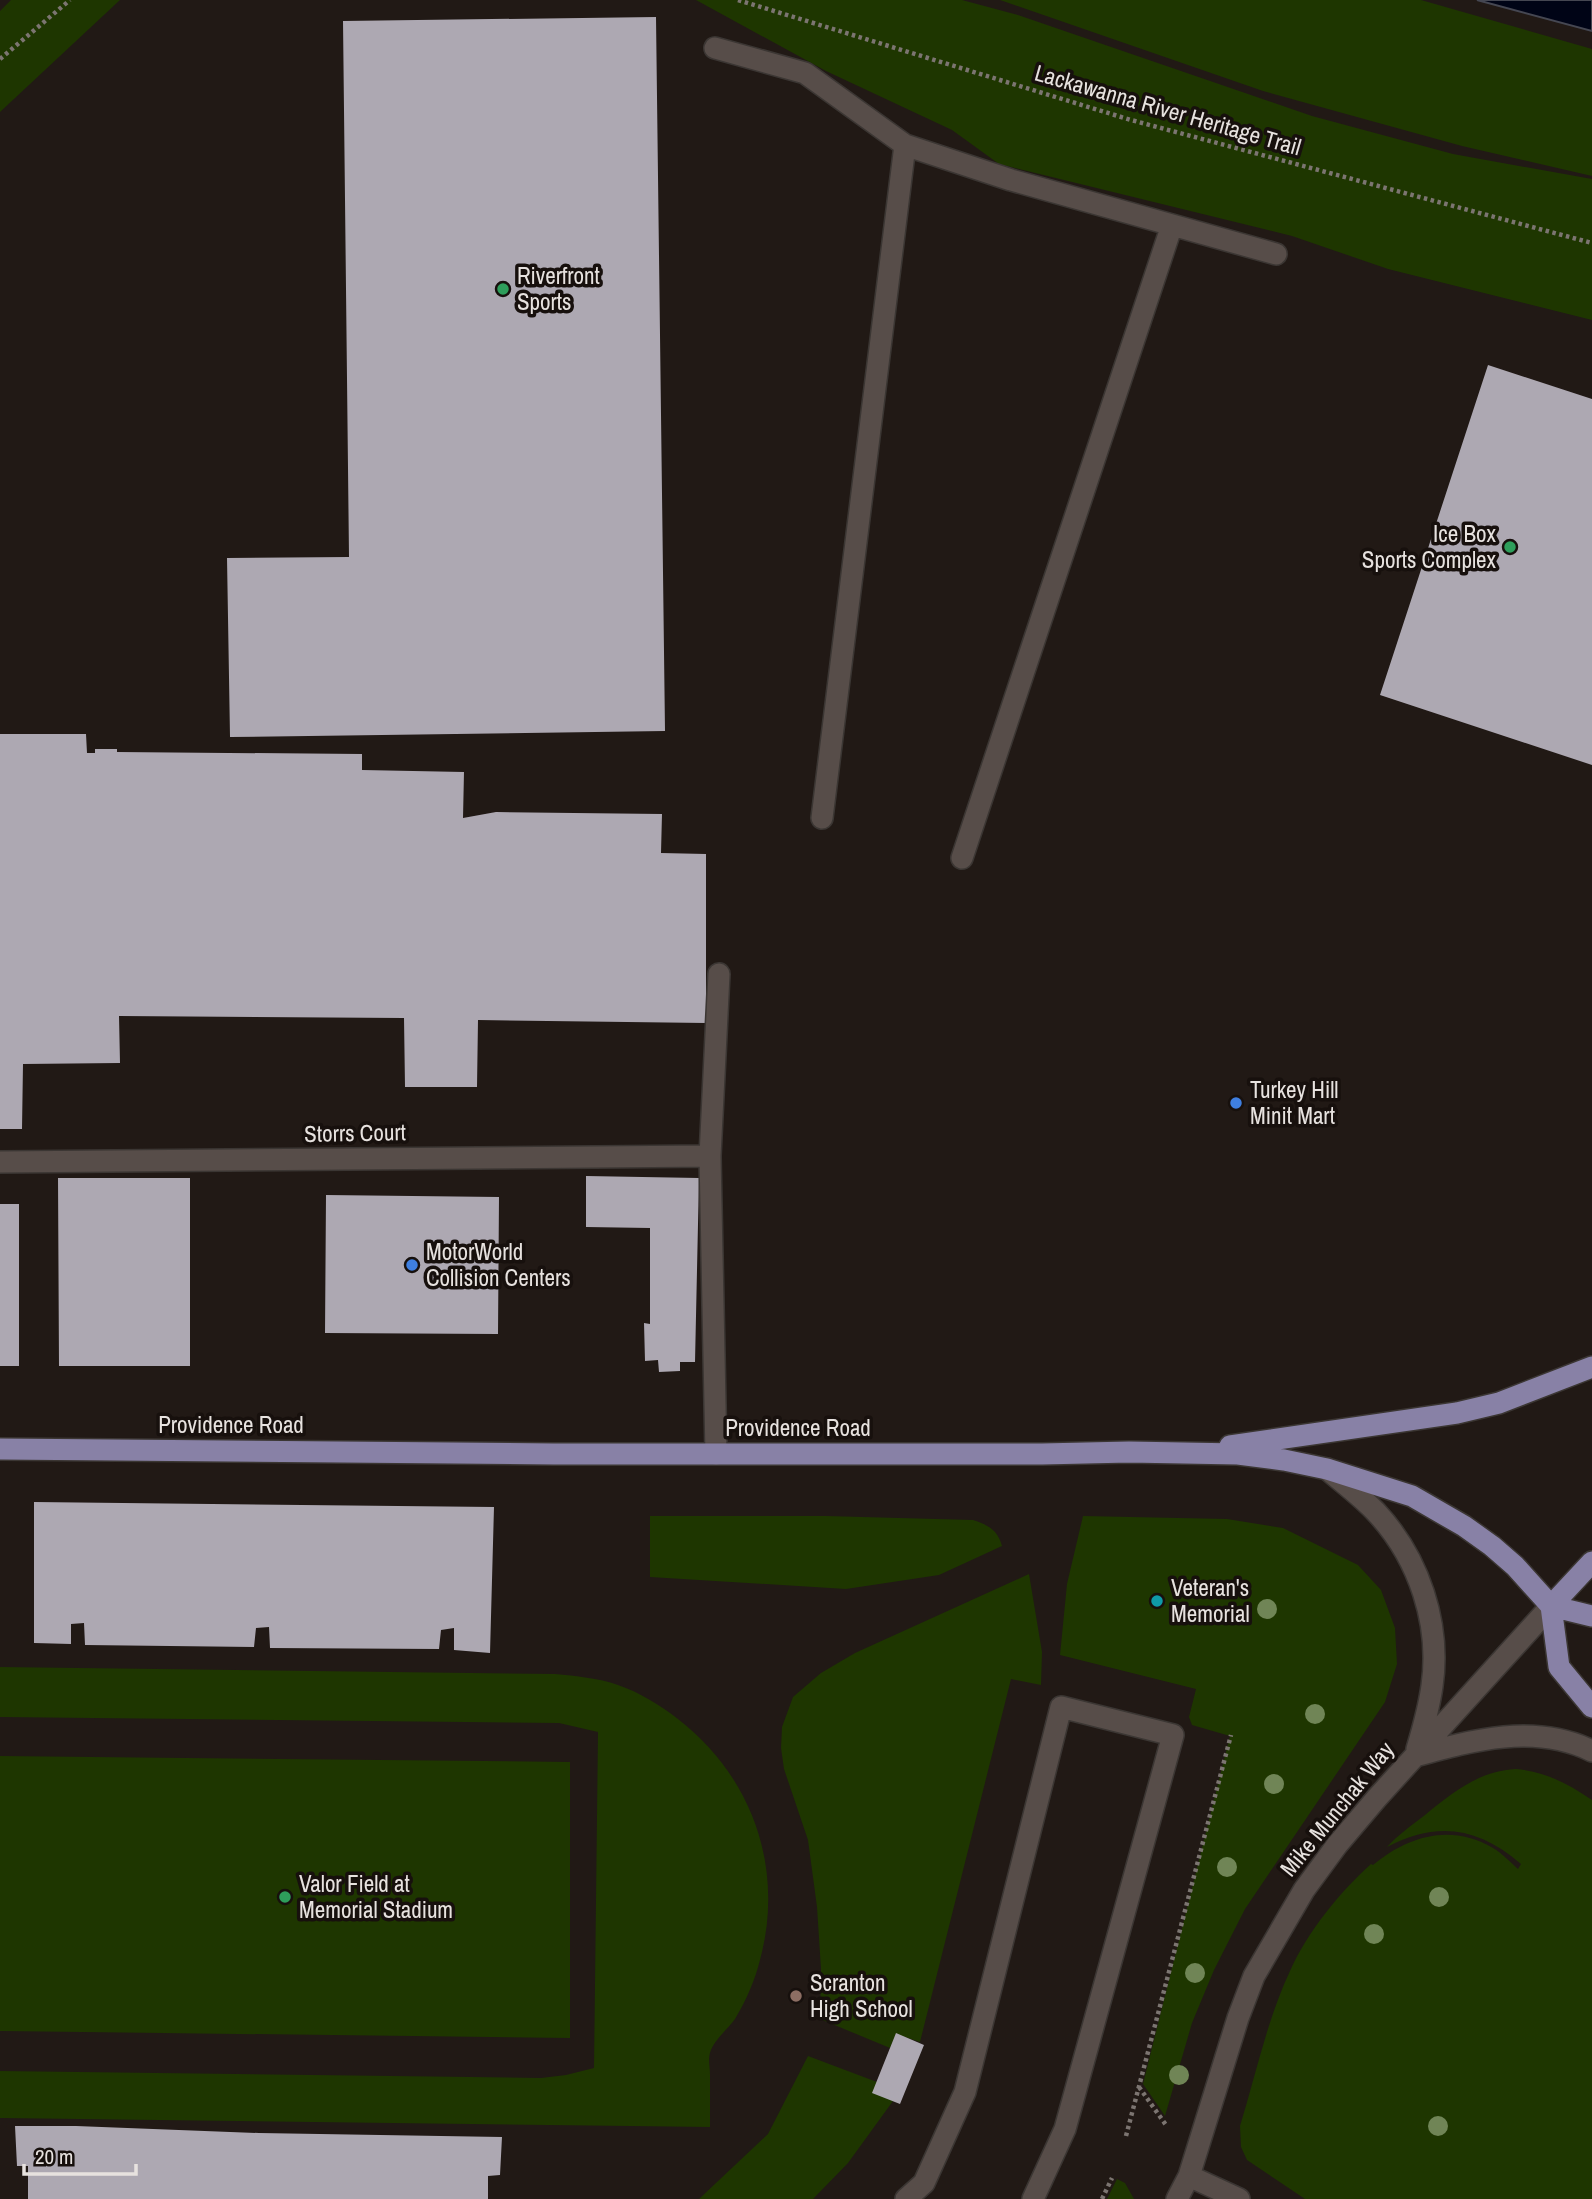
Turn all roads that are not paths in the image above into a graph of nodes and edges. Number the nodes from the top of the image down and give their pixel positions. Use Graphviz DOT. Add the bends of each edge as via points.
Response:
graph roads {
  1 [pos="715,48"];
  2 [pos="905,145"];
  3 [pos="1172,225"];
  4 [pos="1276,254"];
  5 [pos="822,818"];
  6 [pos="961,858"];
  7 [pos="719,974"];
  8 [pos="710,1156"];
  9 [pos="0,1163"];
  10 [pos="1592,1367"];
  11 [pos="0,1449"];
  12 [pos="1186,1452"];
  13 [pos="716,1454"];
  14 [pos="1327,1469"];
  15 [pos="1592,1562"];
  16 [pos="1551,1606"];
  17 [pos="1592,1616"];
  18 [pos="1592,1706"];
  19 [pos="1592,1751"];
  20 [pos="1415,1756"];
  21 [pos="1189,2176"];
  22 [pos="906,2199"];
  23 [pos="1033,2199"];
  24 [pos="1177,2199"];
  25 [pos="1239,2199"];
  1 -- 2 [label="lane" via="804,74"];
  2 -- 3 [label="lane"];
  2 -- 5 [label="lane"];
  3 -- 4 [label="lane"];
  3 -- 6 [label="lane"];
  7 -- 8 [label="lane"];
  8 -- 9 [label="lane, Storrs Court"];
  8 -- 13 [label="lane"];
  10 -- 12 [label="main road" via="1524,1395 1457,1413"];
  11 -- 13 [label="main road, Providence Road"];
  12 -- 13 [label="main road, Providence Road"];
  12 -- 14 [label="main road, Providence Road" via="1272,1458"];
  14 -- 16 [label="main road, Providence Road" via="1412,1496 1464,1526 1515,1566"];
  14 -- 20 [label="lane" via="1375,1510 1397,1537 1425,1597 1433,1630 1433,1684"];
  15 -- 16 [label="main road"];
  16 -- 17 [label="main road"];
  16 -- 18 [label="main road" via="1559,1667"];
  16 -- 20 [label="lane, Mike Munchak Way"];
  19 -- 20 [label="lane" via="1553,1738 1498,1737"];
  20 -- 21 [label="lane, Mike Munchak Way" via="1337,1845 1275,1935 1238,2018"];
  21 -- 24 [label="lane, Mike Munchak Way"];
  21 -- 25 [label="lane"];
  22 -- 23 [label="lane" via="924,2183 965,2092 1061,1707 1173,1735 1065,2129"];
}
